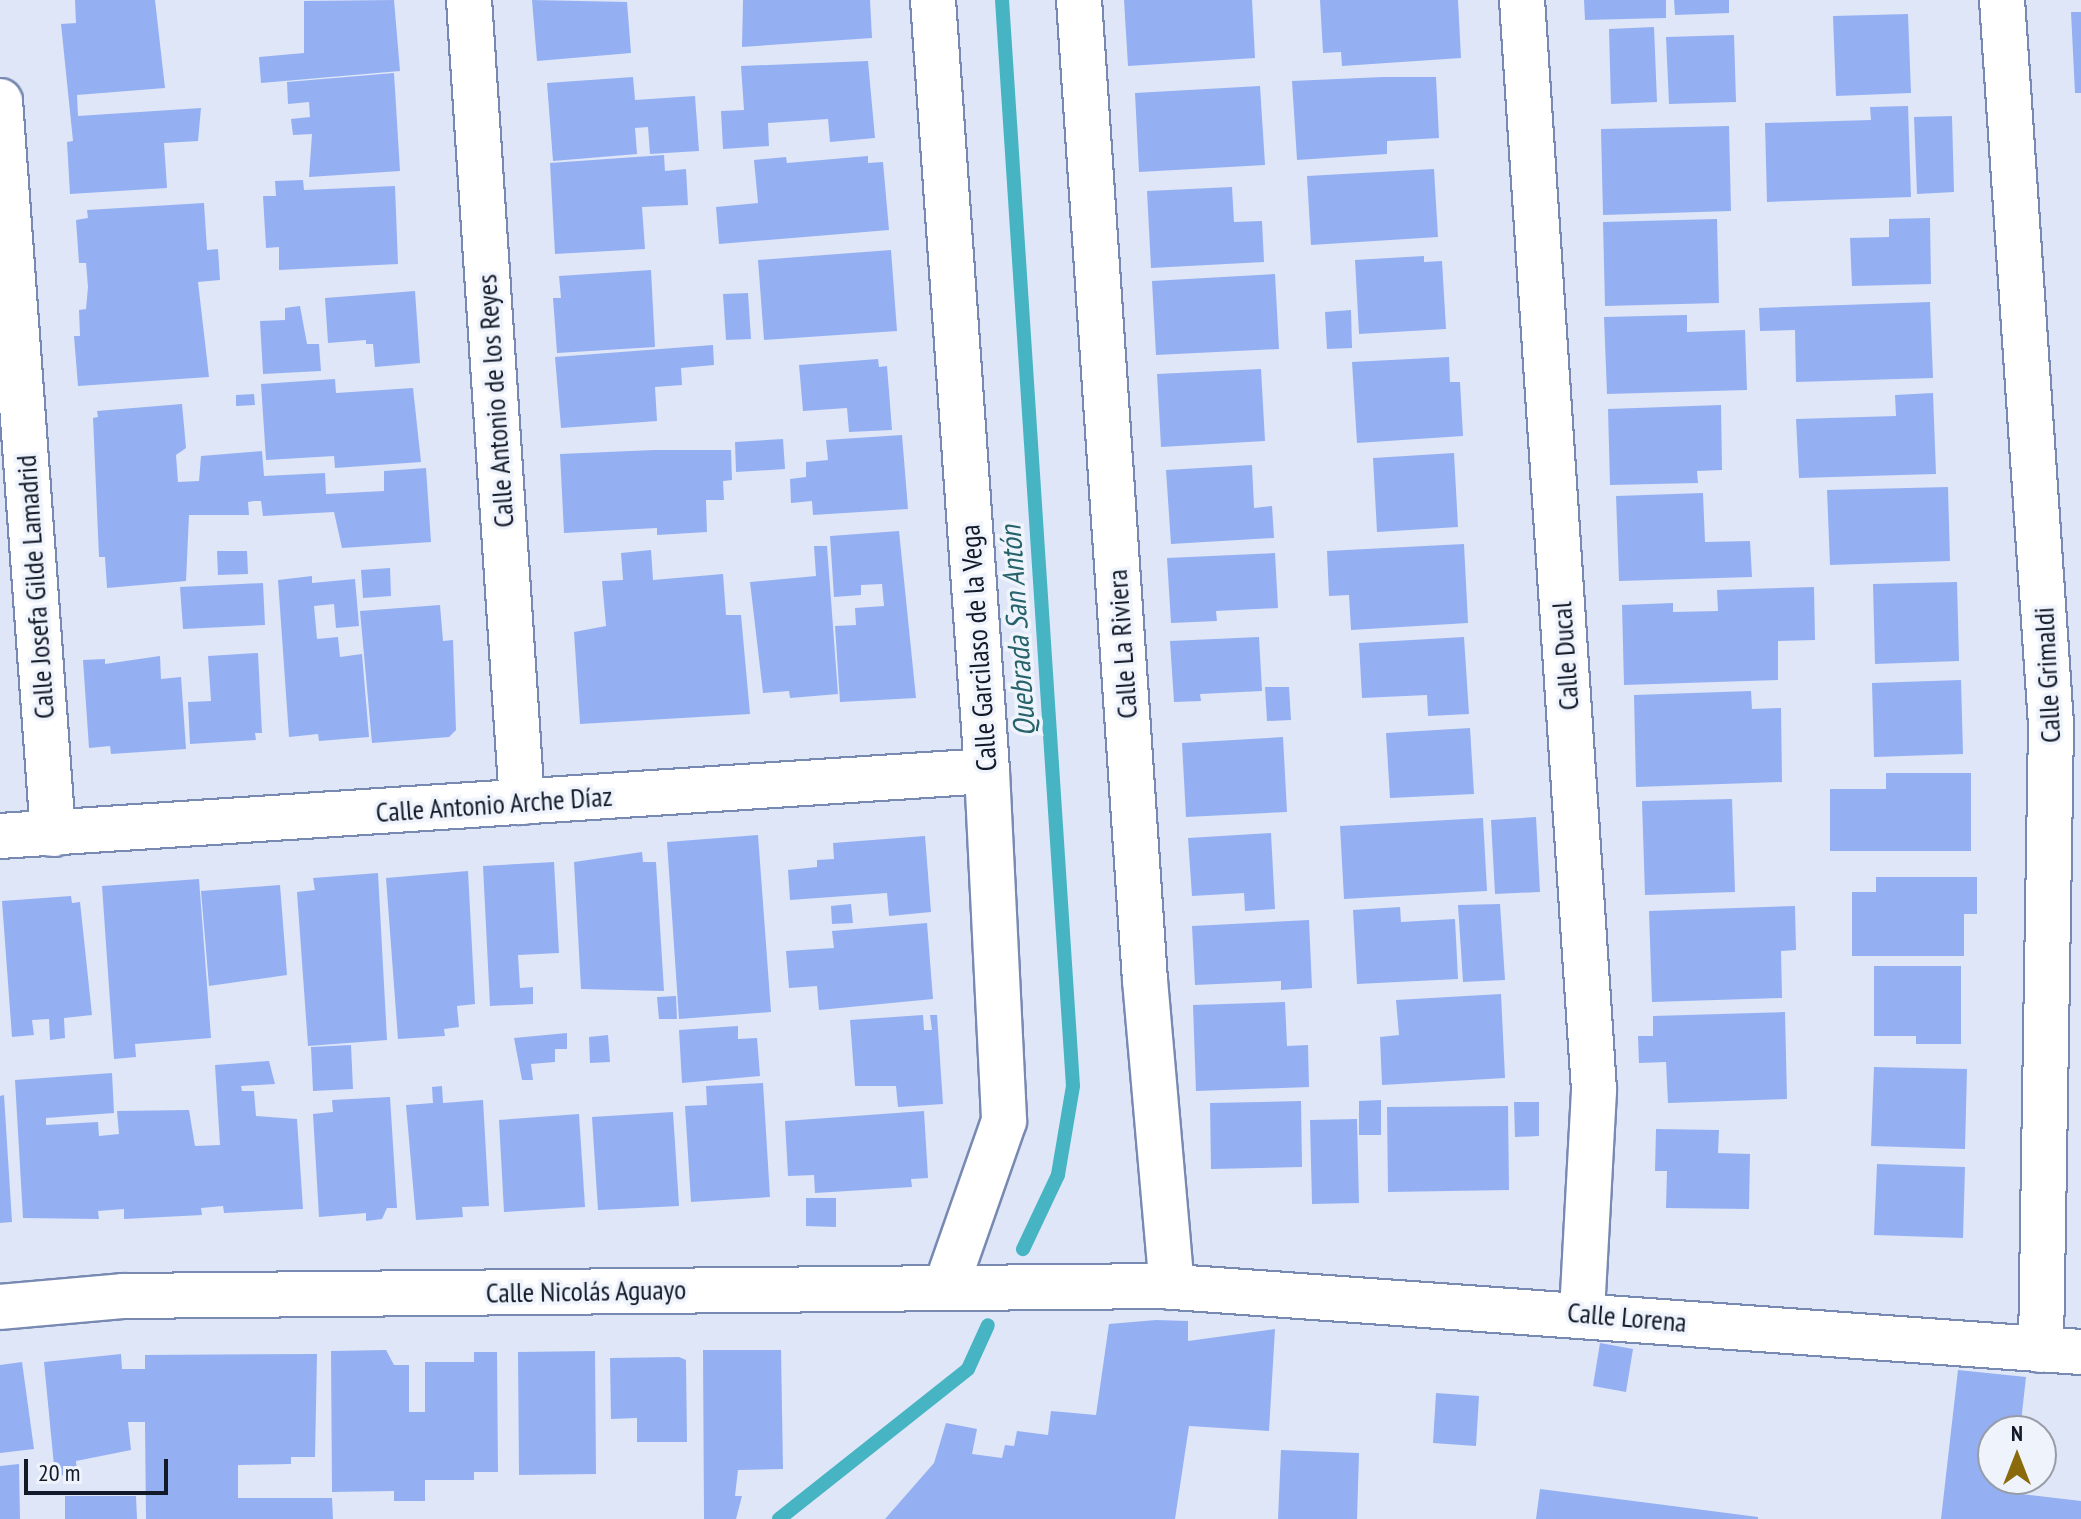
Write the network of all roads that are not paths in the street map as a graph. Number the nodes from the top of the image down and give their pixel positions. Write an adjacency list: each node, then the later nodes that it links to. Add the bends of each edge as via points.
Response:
1 (469, 0): 8 (street, Calle Antonio de los Reyes)
2 (933, 0): 7 (street, Calle Garcilaso de la Vega)
3 (1079, 0): 12 (street, Calle La Riviera, via 1143,964)
4 (1522, 0): 14 (street, Calle Ducal, via 1594,1091)
5 (2002, 0): 15 (street, Calle Grimaldi, via 2051,725)
6 (0, 101): 9 (street, Calle Josefa Gilde Lamadrid)
7 (987, 771): 8 (street, Calle Antonio Arche Díaz); 11 (street, Calle Garcilaso de la Vega, via 1004,1121)
8 (522, 802): 9 (street, Calle Antonio Arche Díaz)
9 (53, 834): 10 (street, Calle Antonio Arche Díaz)
10 (0, 836)
11 (946, 1287): 12 (street, Calle Nicolás Aguayo); 13 (street, Calle Nicolás Aguayo, via 123,1296)
12 (1172, 1287): 14 (street, Calle Lorena)
13 (0, 1307)
14 (1582, 1312): 15 (street, Calle Lorena)
15 (2061, 1351)

